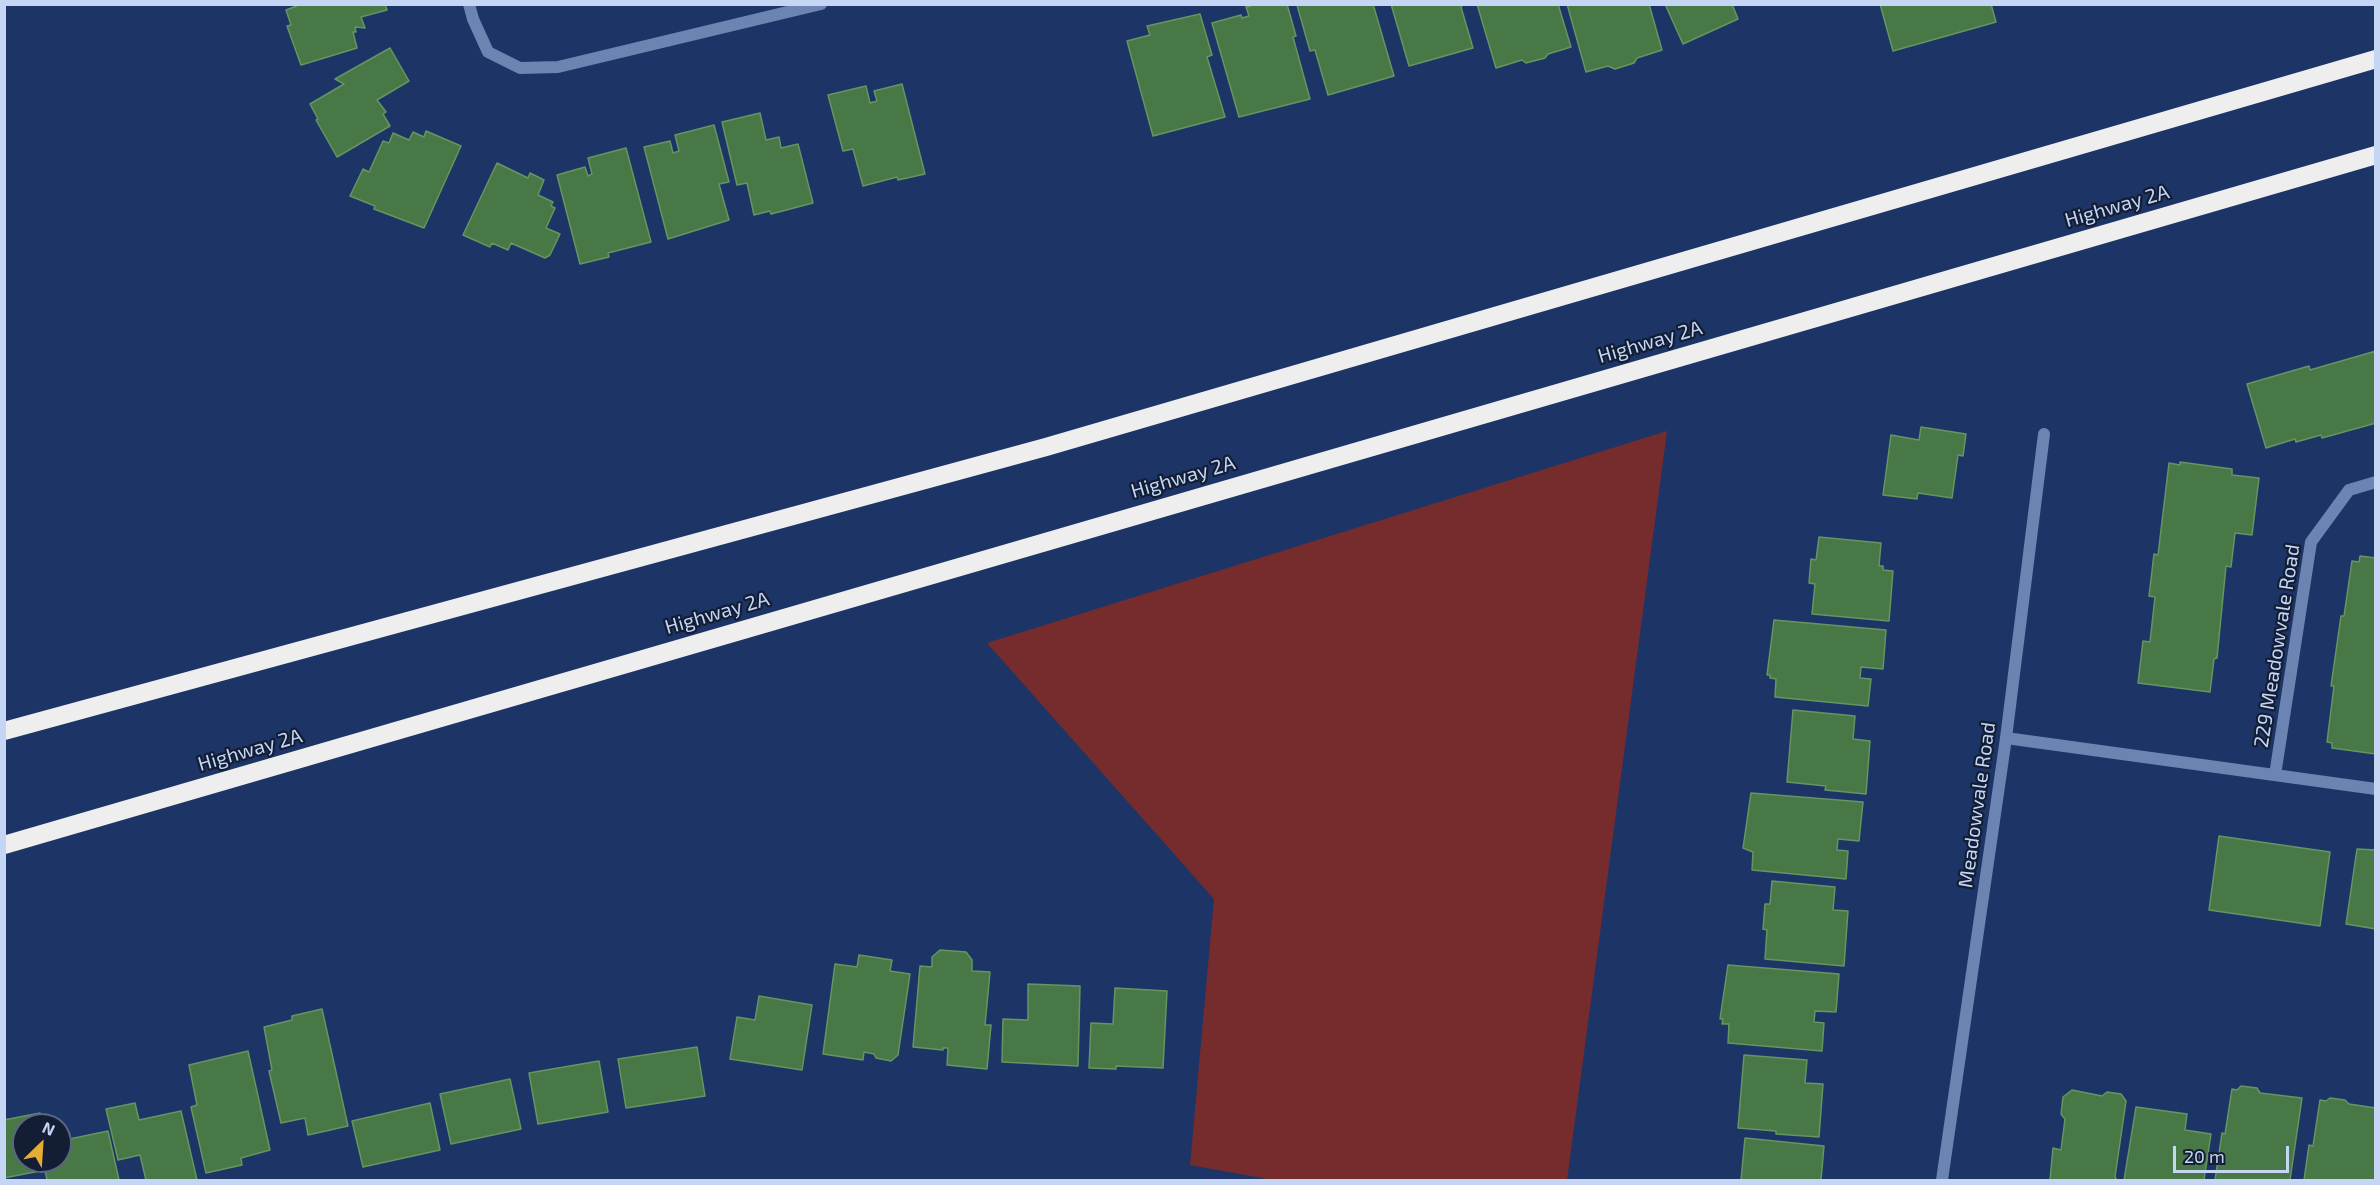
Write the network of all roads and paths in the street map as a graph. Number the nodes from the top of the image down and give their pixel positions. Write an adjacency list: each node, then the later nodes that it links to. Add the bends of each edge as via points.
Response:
1 (469, 4): 2 (street, via 488,52 520,68 529,68 558,67)
2 (820, 4)
3 (2376, 59): 7 (highway, via 1046,447)
4 (2376, 155): 11 (highway, Highway 2A)
5 (2044, 434): 8 (street, Meadowvale Road)
6 (2376, 482): 9 (street, 229 Meadowvale Road, via 2349,490 2311,542)
7 (4, 731)
8 (2006, 738): 9 (street, 229 Meadowvale Road); 12 (street, Meadowvale Road)
9 (2275, 775): 10 (street, 229 Meadowvale Road)
10 (2376, 789)
11 (4, 845)
12 (1942, 1180)

